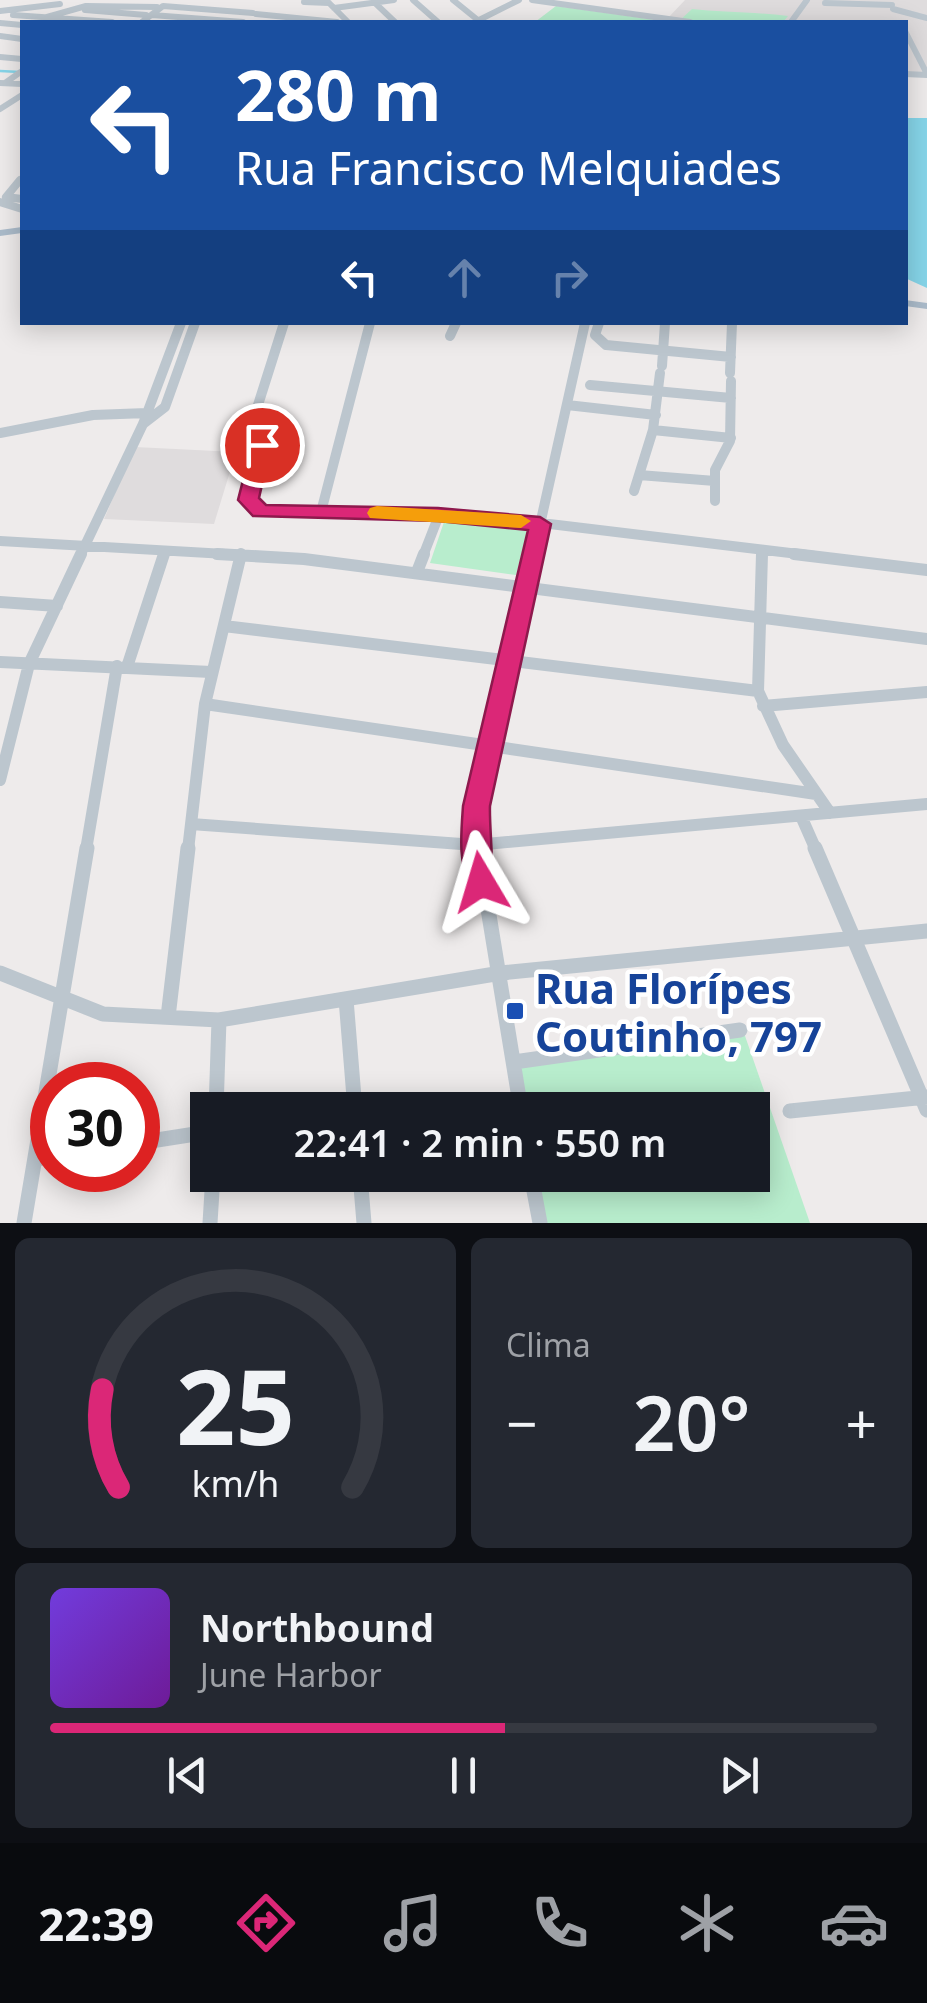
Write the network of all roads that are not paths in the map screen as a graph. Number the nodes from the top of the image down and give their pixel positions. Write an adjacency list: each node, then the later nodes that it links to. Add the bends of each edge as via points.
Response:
1 (94, 0): 18 (street)
2 (394, 0): 15 (street)
3 (413, 0): 30 (street)
4 (453, 0): 31 (street)
5 (495, 0): 19 (street)
6 (519, 0): 19 (street)
7 (532, 0): 33 (street)
8 (797, 0): 9 (street)
9 (809, 1): 24 (street)
10 (830, 1): 11 (street); 16 (street)
11 (847, 1): 12 (street)
12 (859, 1): 16 (street)
13 (303, 2): 14 (street)
14 (327, 2): 15 (street); 28 (street)
15 (374, 2): 29 (street)
16 (892, 4): 34 (street)
17 (157, 7): 22 (street, via 104,3)
18 (25, 8): 21 (street); 22 (street)
19 (504, 8): 32 (street)
20 (0, 11): 21 (street)
21 (13, 12): 22 (street)
22 (53, 12): 23 (street); 25 (street)
23 (147, 17): 26 (street); 27 (street, via 163,6)
24 (792, 18)
25 (100, 20)
26 (207, 20)
27 (316, 20)
28 (346, 20)
29 (393, 20)
30 (436, 20)
31 (475, 20)
32 (481, 20)
33 (673, 20)
34 (927, 20)
35 (908, 39): 36 (street)
36 (927, 74)
37 (20, 180): 38 (street)
38 (2, 200)
39 (180, 325): 56 (street)
40 (194, 325): 56 (street, via 165,407)
41 (283, 325): 64 (street, via 251,427 262,452 248,500 260,512)
42 (369, 325): 64 (street)
43 (455, 325): 48 (street)
44 (583, 325): 54 (street)
45 (597, 325): 49 (street, via 600,343)
46 (665, 325): 49 (street)
47 (732, 325): 50 (street)
48 (450, 336)
49 (664, 350): 50 (street); 52 (street)
50 (731, 356): 53 (street)
51 (590, 385): 52 (street)
52 (657, 391): 53 (street); 55 (street)
53 (731, 398): 59 (street)
54 (568, 405): 55 (street); 66 (street)
55 (656, 415): 57 (street)
56 (145, 418): 58 (street, via 92,415); 68 (street)
57 (653, 430): 59 (street); 60 (street)
58 (0, 433)
59 (731, 438): 61 (street)
60 (640, 475): 61 (street); 62 (street)
61 (715, 482): 63 (street)
62 (634, 491)
63 (715, 501)
64 (321, 512): 65 (street)
65 (438, 514): 66 (street); 73 (street)
66 (540, 524): 70 (street); 74 (street)
67 (0, 541): 68 (street)
68 (86, 546): 69 (street); 76 (street)
69 (165, 551): 71 (street); 83 (street)
70 (762, 552): 72 (street); 77 (street)
71 (242, 554): 73 (street); 78 (street)
72 (927, 570)
73 (417, 572): 74 (street)
74 (527, 587): 77 (street); 80 (street)
75 (0, 602): 76 (street)
76 (57, 606): 82 (street)
77 (760, 618): 79 (street); 85 (street)
78 (224, 626): 80 (street); 84 (street)
79 (927, 639)
80 (512, 661): 85 (street); 89 (street)
81 (0, 662): 82 (street)
82 (29, 664): 83 (street); 90 (street)
83 (122, 667): 84 (street); 101 (street)
84 (210, 672): 87 (street)
85 (758, 691): 88 (street)
86 (927, 692): 88 (street)
87 (205, 704): 89 (street); 95 (street)
88 (764, 706): 91 (street)
89 (490, 746): 91 (street); 96 (street)
90 (0, 780)
91 (816, 794): 93 (street)
92 (927, 804): 93 (street)
93 (830, 813): 94 (street)
94 (801, 816): 96 (street); 98 (street)
95 (191, 824): 96 (street); 103 (street)
96 (474, 845): 100 (street)
97 (927, 931): 98 (street)
98 (850, 937): 100 (street); 111 (street)
99 (0, 973): 101 (street)
100 (501, 973): 102 (street); 107 (street)
101 (60, 994): 103 (street, via 103,1014); 106 (street)
102 (346, 999): 104 (street); 109 (street)
103 (168, 1017): 104 (street)
104 (219, 1020): 108 (street)
105 (740, 1030): 107 (street)
106 (53, 1062)
107 (514, 1062): 110 (street)
108 (217, 1092)
109 (354, 1092)
110 (519, 1092)
111 (925, 1102): 112 (street)
112 (790, 1111)
113 (190, 1135): 114 (street)
114 (160, 1140)
115 (34, 1192): 119 (street)
116 (212, 1192): 120 (street)
117 (361, 1192): 121 (street)
118 (535, 1192): 122 (street)
119 (24, 1223)
120 (210, 1223)
121 (364, 1223)
122 (540, 1223)

